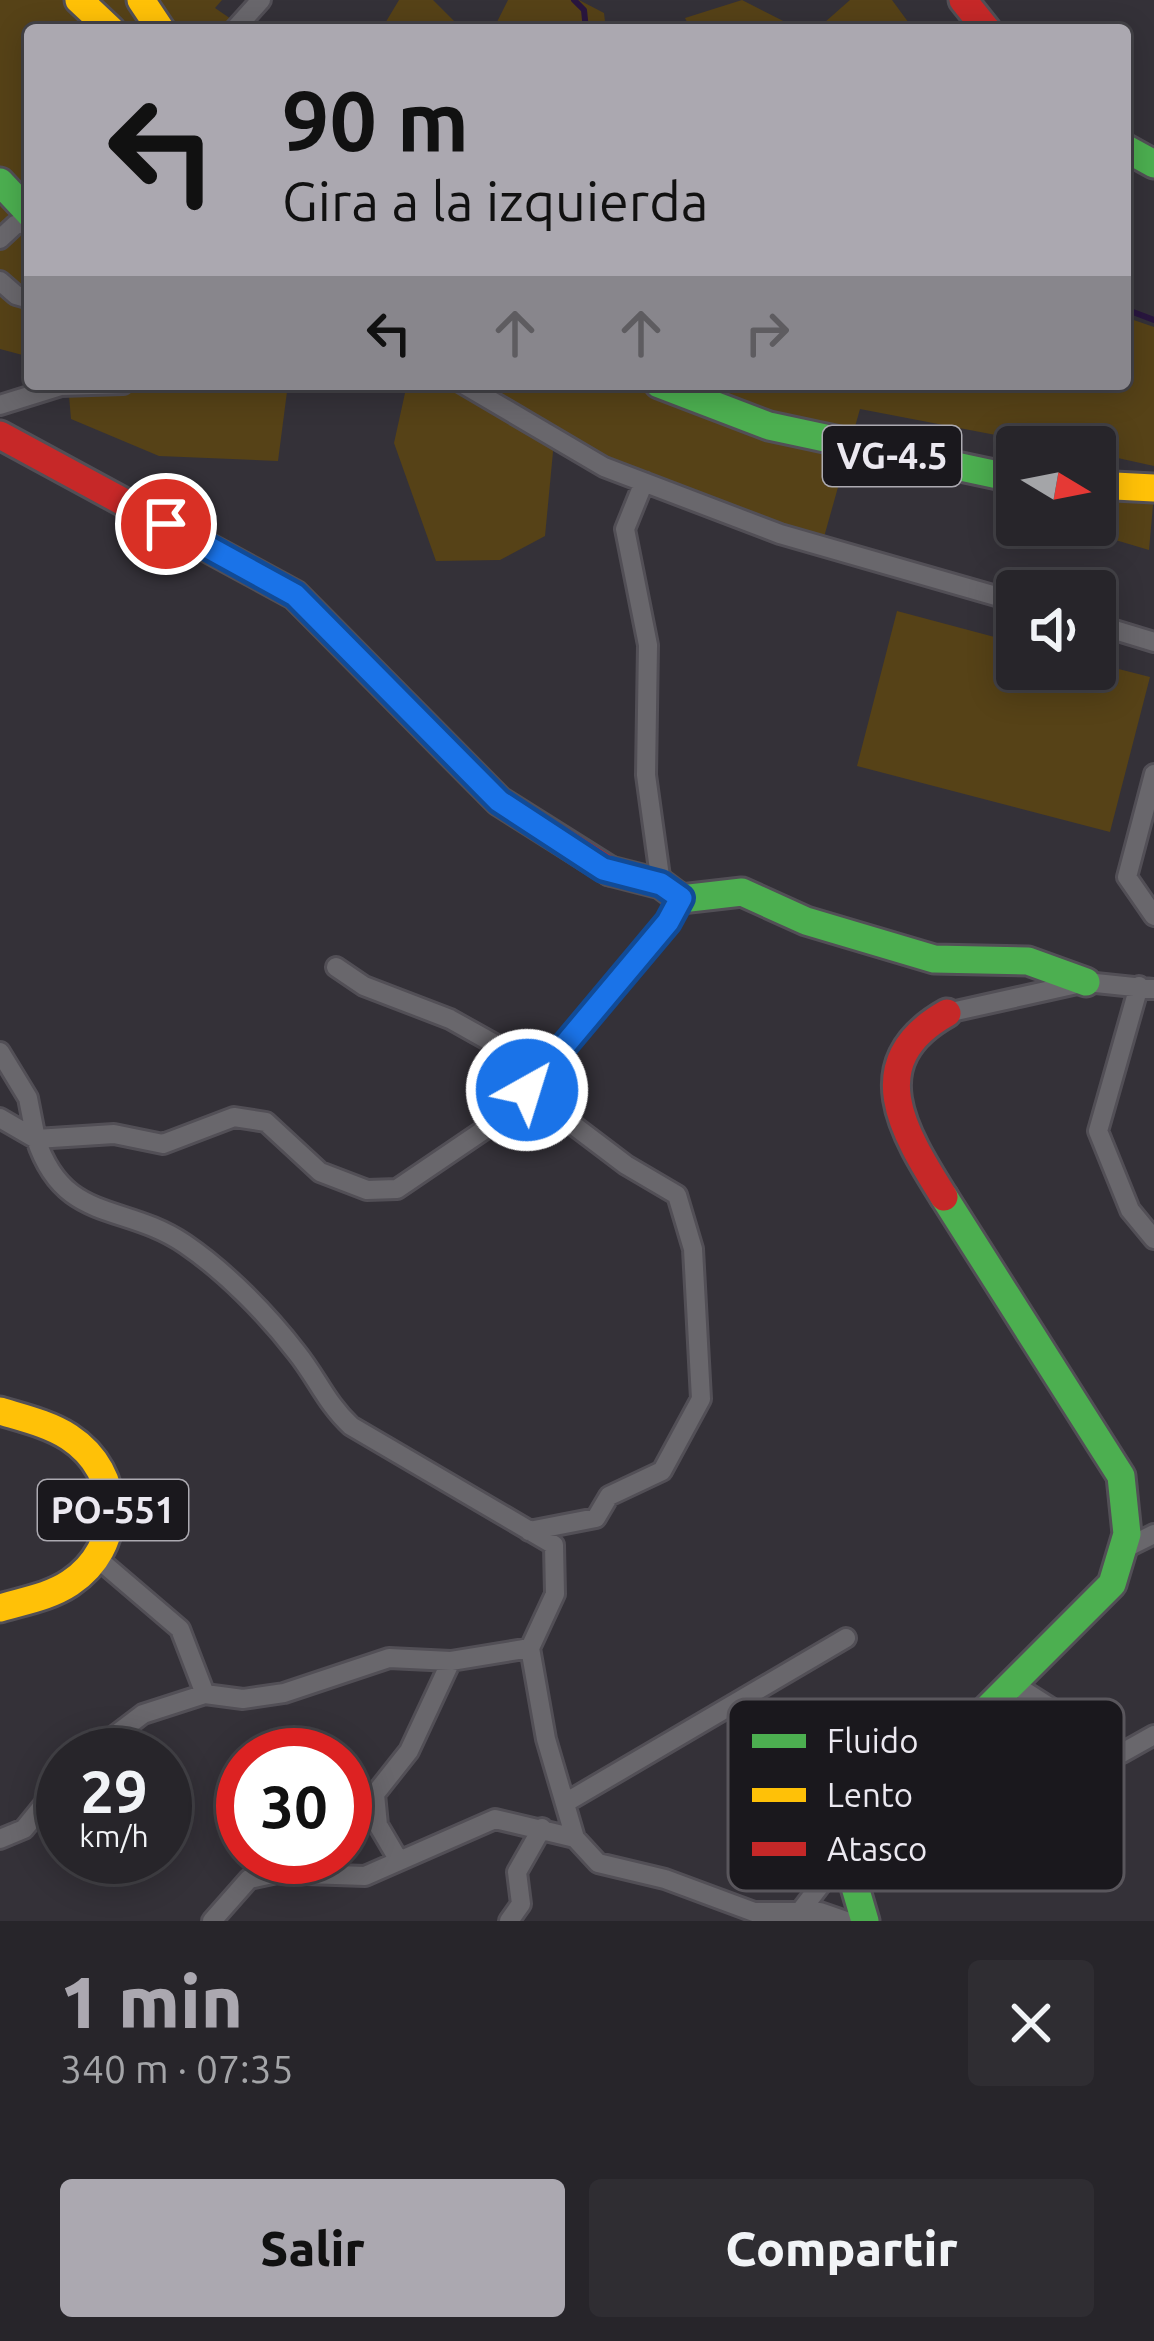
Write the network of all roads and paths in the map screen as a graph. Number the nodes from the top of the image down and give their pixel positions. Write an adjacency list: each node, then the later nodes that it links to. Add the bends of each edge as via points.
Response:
1 (79, 0): 5 (main road)
2 (112, 0): 6 (main road)
3 (261, 0): 7 (street)
4 (962, 0): 8 (main road)
5 (105, 24)
6 (136, 24)
7 (239, 24)
8 (982, 24)
9 (0, 182): 10 (main road)
10 (24, 211)
11 (24, 221): 12 (street)
12 (0, 239)
13 (48, 390): 16 (street)
14 (474, 390): 19 (street)
15 (675, 390): 18 (main road, VG-4.5, via 769,426)
16 (0, 405)
17 (0, 435): 26 (main road, via 295,595 499,801 603,869)
18 (996, 475)
19 (644, 482): 22 (street, via 780,534); 26 (street, via 625,529 648,645 646,776)
20 (1116, 486): 21 (main road)
21 (1154, 488)
22 (996, 596)
23 (1116, 630): 24 (street)
24 (1154, 642)
25 (1154, 774): 27 (street, via 1127,878)
26 (671, 891): 29 (main road, via 742,892 806,921 934,959 1028,961); 33 (street, via 668,922)
27 (1154, 916)
28 (336, 968): 33 (street)
29 (1086, 982): 30 (street); 31 (street)
30 (1147, 987): 37 (street, via 1098,1131 1130,1210)
31 (947, 1013): 41 (main road, via 904,1051 893,1098 912,1146 1121,1476)
32 (0, 1052): 36 (street, via 28,1098)
33 (542, 1070): 34 (street)
34 (527, 1090): 36 (street, via 509,1113 398,1190 367,1190 320,1172 266,1122 234,1117 163,1144 114,1134); 39 (street, via 677,1196 693,1249 701,1400 662,1471 609,1496 596,1518)
35 (0, 1118): 36 (street)
36 (35, 1139): 39 (street, via 61,1191 183,1243 246,1297 351,1426)
37 (1154, 1238)
38 (0, 1412): 42 (main road, PO-551, via 75,1440 98,1463 113,1491 113,1520)
39 (529, 1531): 45 (street, via 554,1545 554,1594)
40 (1154, 1534): 41 (street)
41 (1122, 1550): 47 (main road, via 1112,1584)
42 (98, 1558): 43 (main road, PO-551, via 69,1584); 48 (street, via 180,1629)
43 (0, 1608)
44 (847, 1638): 49 (street)
45 (530, 1648): 46 (street); 56 (street)
46 (451, 1661): 48 (street, via 389,1658 284,1693); 61 (street, via 409,1751 375,1794 378,1825)
47 (1012, 1683): 50 (main road); 51 (street)
48 (206, 1694): 53 (street)
49 (743, 1699)
50 (996, 1699)
51 (1037, 1699)
52 (728, 1708): 56 (street)
53 (125, 1728)
54 (1154, 1735): 55 (street)
55 (1124, 1752)
56 (565, 1804): 59 (street)
57 (36, 1814): 60 (street)
58 (542, 1828): 59 (street); 61 (street, via 495,1819); 66 (street, via 517,1873 521,1904)
59 (575, 1838): 64 (street, via 598,1863 754,1912)
60 (0, 1839)
61 (398, 1859): 65 (street, via 365,1876 249,1879)
62 (816, 1891): 64 (street)
63 (856, 1891): 68 (main road)
64 (799, 1913): 67 (street)
65 (212, 1921)
66 (509, 1921)
67 (846, 1921)
68 (865, 1921)

